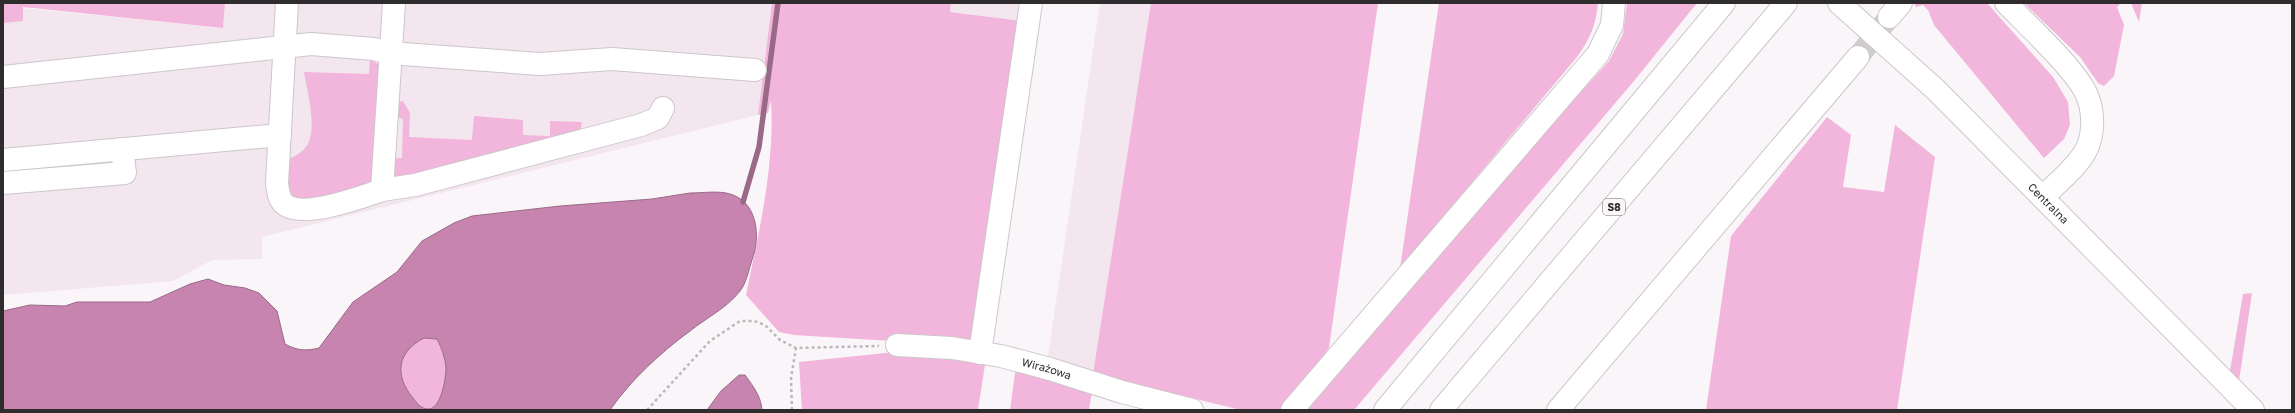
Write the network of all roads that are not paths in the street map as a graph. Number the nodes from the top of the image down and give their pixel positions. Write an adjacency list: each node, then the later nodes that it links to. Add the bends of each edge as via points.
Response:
1 (287, 3): 9 (main road)
2 (394, 3): 10 (main road)
3 (1031, 3): 22 (main road)
4 (1614, 3): 24 (main road, via 1612,25 1598,54)
5 (1724, 3): 25 (main road)
6 (1786, 3): 26 (main road, S8)
7 (1839, 3): 20 (main road, Centralna, via 1935,89)
8 (2006, 3): 20 (main road, via 2079,81 2091,108 2091,131 2086,150 2080,160)
9 (285, 47): 10 (main road, via 336,44); 13 (main road); 15 (main road)
10 (389, 53): 12 (main road, via 540,64 612,59); 19 (main road)
11 (1858, 57): 27 (main road)
12 (755, 70)
13 (3, 77)
14 (663, 108): 19 (main road, via 658,118 641,125 415,185)
15 (280, 135): 16 (main road); 19 (main road, via 278,196 288,207 305,210 324,207)
16 (122, 149): 17 (main road); 18 (main road, via 125,173)
17 (3, 160)
18 (3, 183)
19 (382, 190)
20 (2043, 197): 28 (main road, Centralna)
21 (897, 345): 22 (main road, Wirażowa, via 952,348)
22 (980, 353): 23 (main road, Wirażowa, via 1050,369 1122,392)
23 (1192, 410)
24 (1292, 410)
25 (1385, 410)
26 (1441, 410)
27 (1558, 410)
28 (2253, 410)

